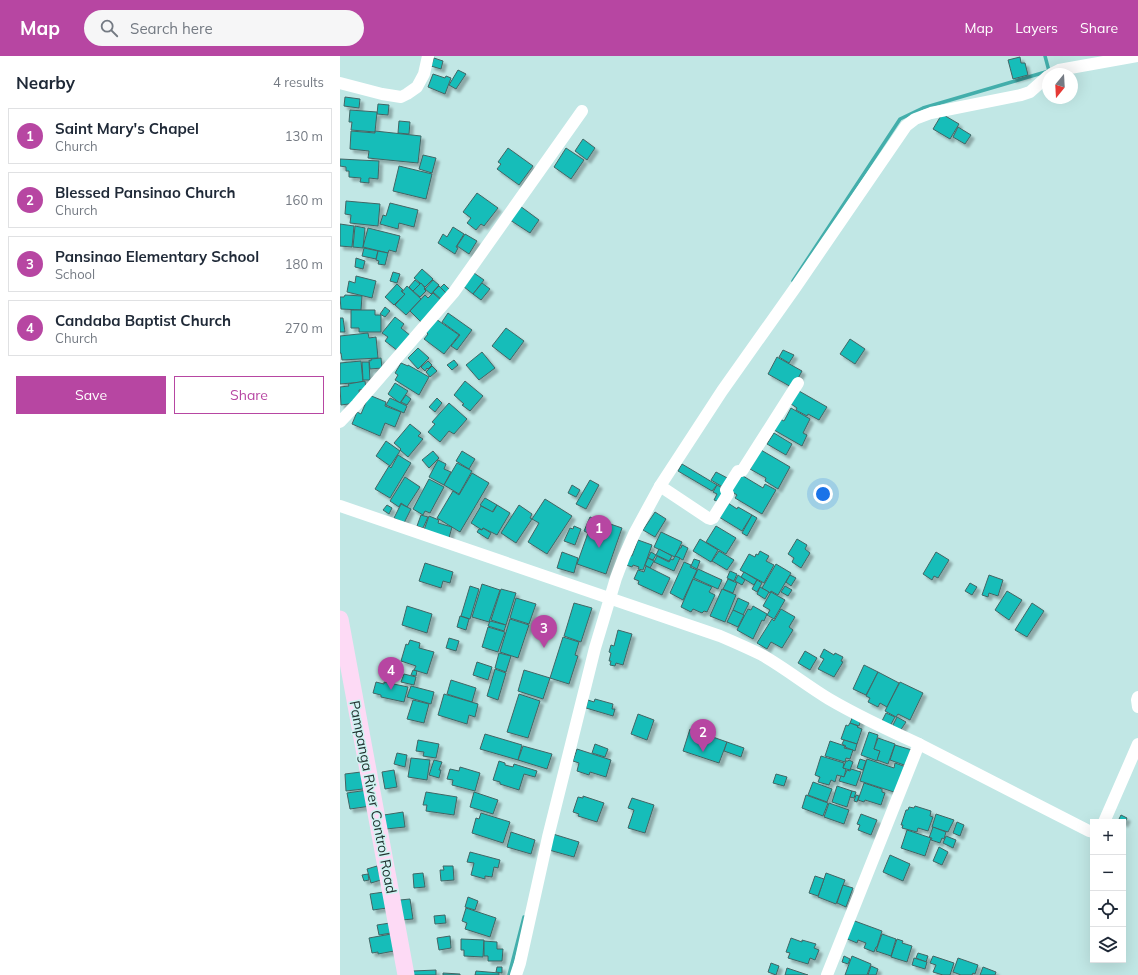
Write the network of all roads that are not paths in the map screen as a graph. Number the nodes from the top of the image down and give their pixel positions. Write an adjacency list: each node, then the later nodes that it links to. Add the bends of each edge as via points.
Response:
1 (428, 56): 5 (street, via 424,74 417,87 401,97)
2 (1137, 56): 3 (street)
3 (1070, 68)
4 (1042, 82): 9 (street, via 1030,92 1021,95 931,114 915,119 906,126 796,288 722,391)
5 (340, 83)
6 (582, 111): 8 (street, via 454,292)
7 (798, 383): 9 (street, via 742,471 738,471 726,490 728,494 713,518 708,518)
8 (340, 422)
9 (660, 486): 11 (street, via 624,557)
10 (340, 506): 11 (street)
11 (611, 599): 15 (street, via 720,636 750,649 827,698); 20 (street, via 595,648)
12 (340, 619): 19 (main road, Pampanga River Control Road)
13 (1138, 697): 14 (street)
14 (1138, 707)
15 (919, 744): 18 (street); 21 (street)
16 (1138, 744): 17 (street)
17 (1106, 819)
18 (1090, 832)
19 (406, 975)
20 (516, 975)
21 (827, 975)

